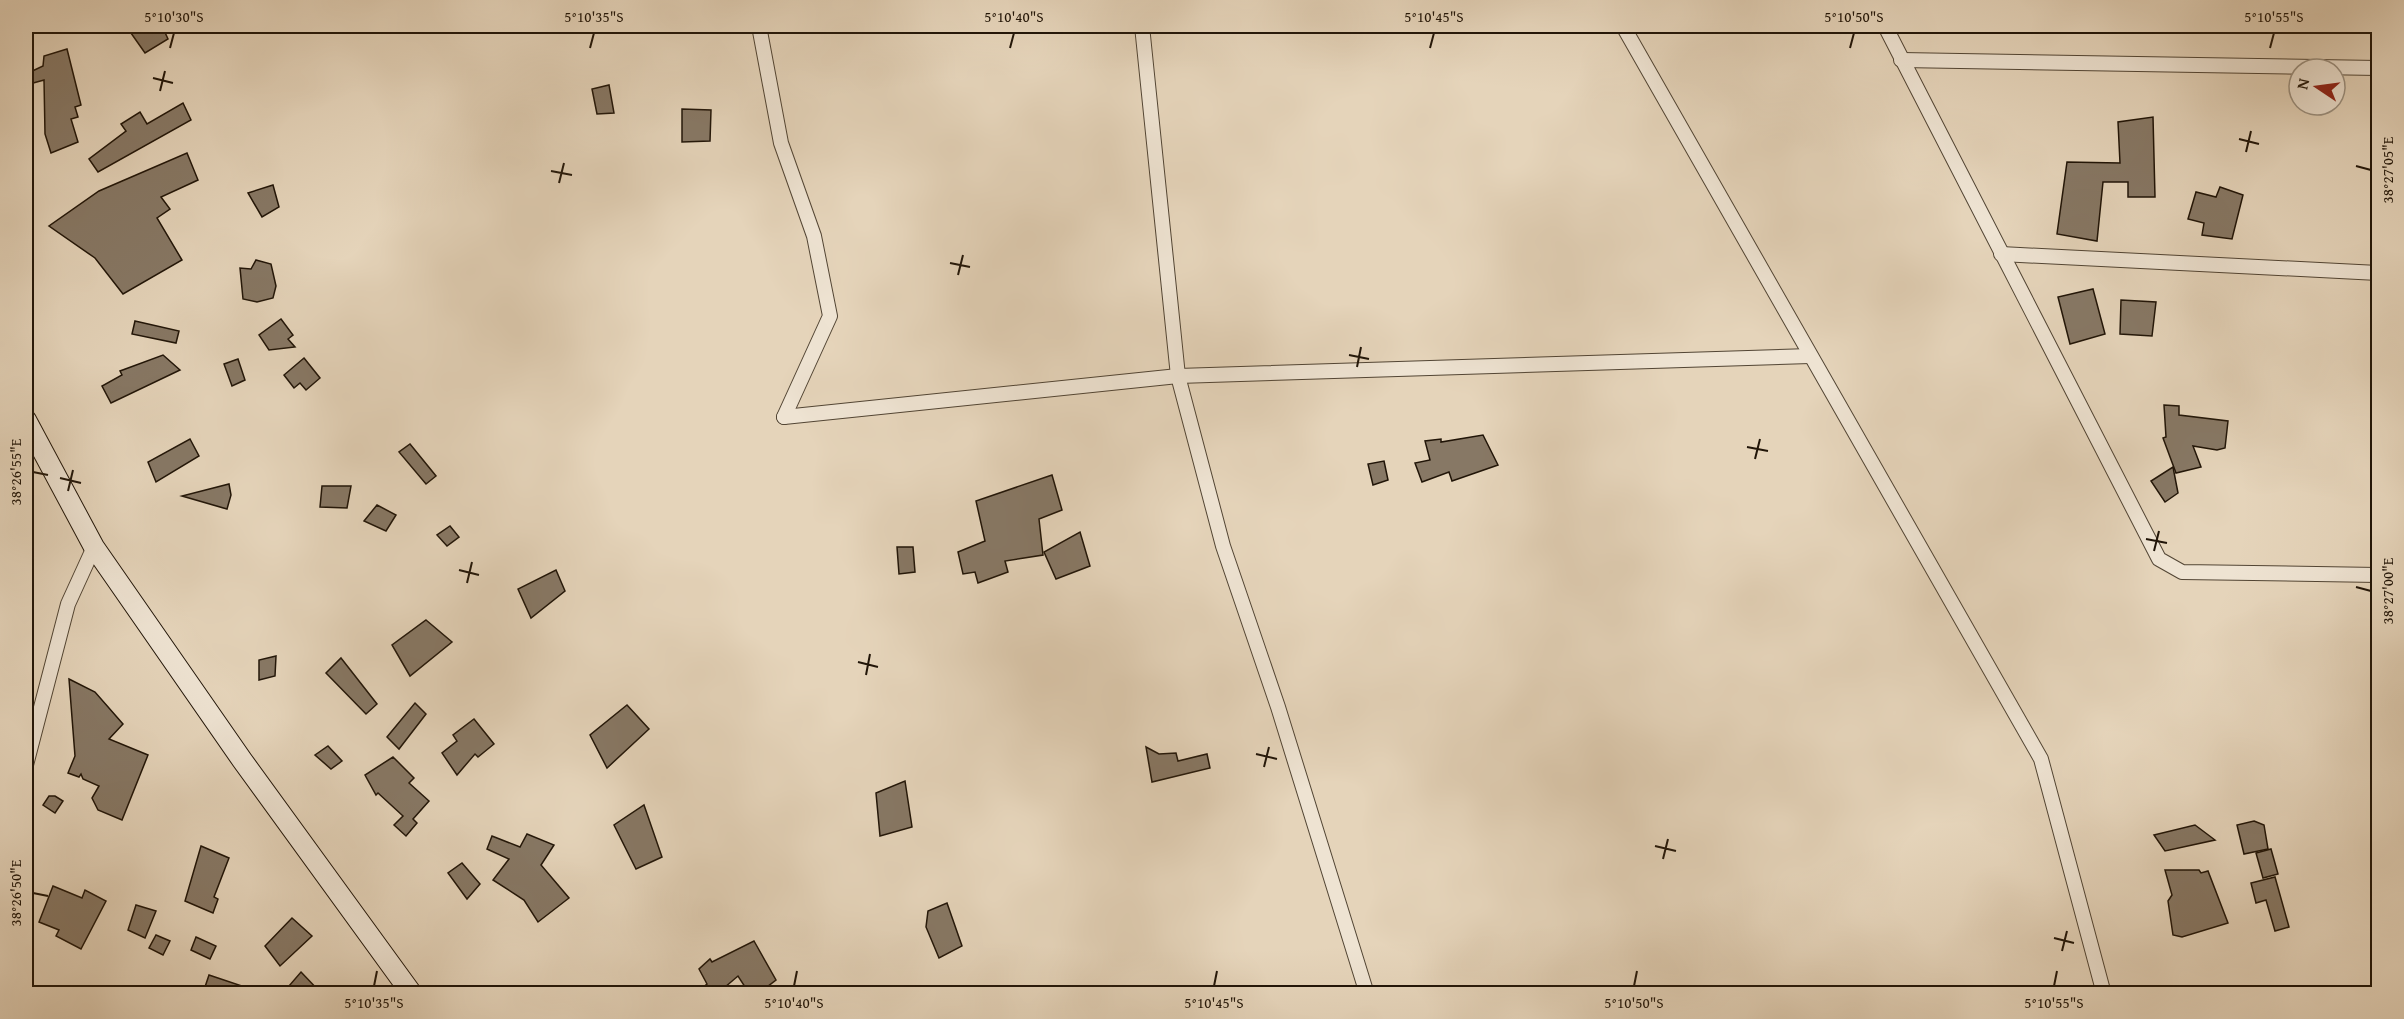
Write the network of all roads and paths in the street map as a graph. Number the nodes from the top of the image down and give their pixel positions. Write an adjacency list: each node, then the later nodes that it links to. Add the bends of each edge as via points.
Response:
1 (759, 26): 10 (street, via 781,143 814,236 830,316 784,417)
2 (1142, 26): 10 (street)
3 (1623, 26): 9 (street)
4 (1885, 26): 5 (street)
5 (1900, 60): 6 (street); 7 (street)
6 (2379, 68)
7 (2001, 254): 8 (street); 13 (street, via 2159,559 2181,572)
8 (2379, 273)
9 (1810, 356): 10 (street); 17 (street, via 2041,759)
10 (1178, 376): 16 (street, via 1223,546)
11 (26, 420): 12 (main road)
12 (94, 547): 14 (street, via 68,604); 15 (main road, via 242,760)
13 (2379, 575)
14 (26, 765)
15 (412, 993)
16 (1367, 993)
17 (2104, 993)

